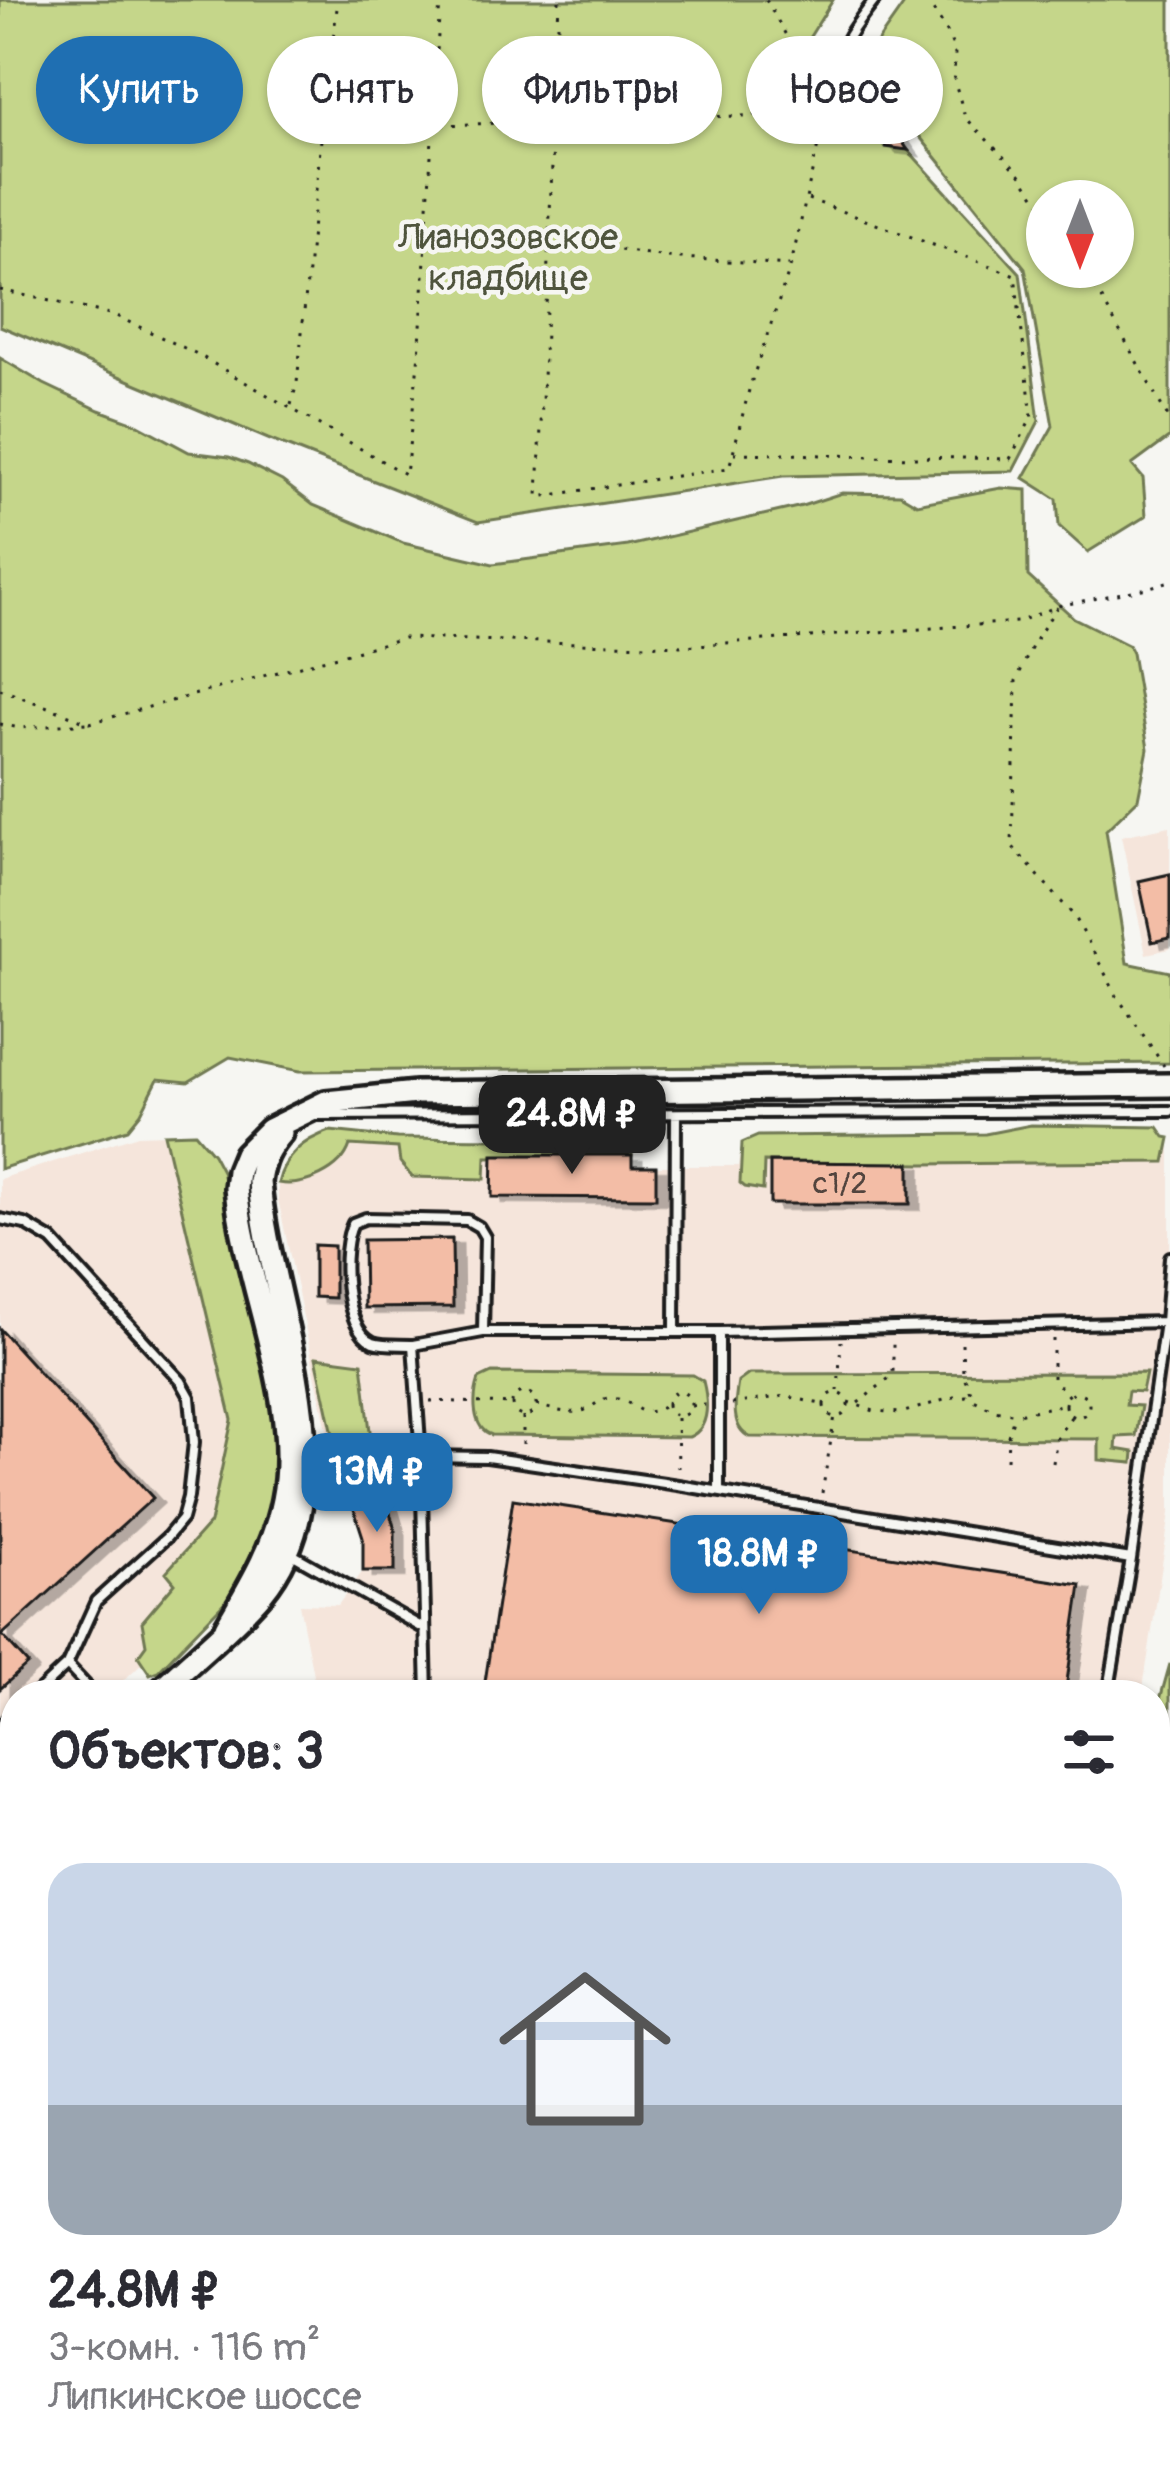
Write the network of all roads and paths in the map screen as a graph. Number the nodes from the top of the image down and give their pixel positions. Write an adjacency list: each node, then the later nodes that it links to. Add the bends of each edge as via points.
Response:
1 (338, 0): 7 (path)
2 (440, 0): 8 (path)
3 (559, 0): 9 (path)
4 (766, 0): 10 (path)
5 (875, 0): 11 (lane)
6 (927, 0): 16 (path, via 955,51 965,117)
7 (334, 36)
8 (438, 36)
9 (557, 36)
10 (786, 36)
11 (847, 36)
12 (321, 144): 22 (path)
13 (433, 144): 22 (path, via 406,476)
14 (551, 144): 18 (path)
15 (819, 144): 17 (path)
16 (1026, 182)
17 (807, 198): 19 (path); 24 (path, via 1015,275 1032,417 1010,459)
18 (549, 238): 19 (path); 24 (path, via 538,497 729,468)
19 (791, 266): 24 (path)
20 (1096, 288): 23 (path)
21 (0, 290): 22 (path, via 114,315)
22 (290, 407)
23 (1170, 421)
24 (732, 453)
25 (1170, 581): 26 (path)
26 (1058, 606): 28 (path, via 1018,622 683,646 403,638); 30 (path, via 1016,681 1012,846 1075,917)
27 (0, 689): 28 (path)
28 (90, 723): 29 (path)
29 (0, 724)
30 (1170, 1076)
31 (1170, 1085): 34 (street, via 416,1093 326,1102)
32 (1170, 1111): 33 (lane)
33 (676, 1114): 34 (lane); 44 (lane)
34 (298, 1115): 35 (street); 36 (street, via 263,1160)
35 (256, 1142): 36 (street, via 253,1184); 73 (street, via 236,1189 284,1410 288,1474)
36 (262, 1212): 73 (street, via 303,1435 300,1502)
37 (0, 1219): 76 (lane, via 52,1240 181,1381 193,1415 182,1519 96,1601)
38 (1170, 1257): 39 (lane)
39 (1166, 1322): 40 (lane); 74 (lane)
40 (1053, 1324): 41 (lane); 49 (path, via 1053,1378)
41 (961, 1326): 42 (lane); 50 (path, via 963,1373)
42 (892, 1328): 43 (lane); 54 (path, via 893,1375)
43 (842, 1329): 46 (lane); 48 (path)
44 (675, 1331): 45 (lane); 46 (lane)
45 (483, 1332): 47 (lane); 47 (lane, via 479,1227 467,1220 353,1223 350,1316 374,1342)
46 (719, 1332): 57 (lane)
47 (413, 1346): 51 (lane)
48 (838, 1393): 52 (path); 58 (path)
49 (1070, 1396): 55 (path); 63 (path, via 1089,1402 1086,1413)
50 (974, 1399): 54 (path, via 901,1413); 61 (path)
51 (417, 1401): 53 (path); 66 (lane)
52 (848, 1402): 54 (path); 65 (path)
53 (513, 1404): 59 (path, via 525,1392); 62 (path)
54 (856, 1404)
55 (1066, 1404): 61 (path); 63 (path)
56 (667, 1405): 59 (path, via 651,1413 608,1398 577,1411); 60 (path, via 680,1393); 64 (path)
57 (719, 1405): 58 (path, via 784,1396); 60 (path); 71 (lane)
58 (825, 1405): 65 (path)
59 (536, 1406): 62 (path)
60 (691, 1406): 64 (path)
61 (1014, 1414): 67 (path)
62 (523, 1415): 68 (path)
63 (1072, 1415): 69 (path, via 1057,1437)
64 (677, 1416): 70 (path)
65 (835, 1416): 72 (path)
66 (422, 1456): 68 (lane); 75 (lane)
67 (1007, 1460)
68 (524, 1463): 70 (lane)
69 (1054, 1463)
70 (678, 1485): 71 (lane)
71 (719, 1491): 72 (lane)
72 (820, 1507): 74 (lane)
73 (279, 1548): 75 (lane); 79 (street, via 226,1627)
74 (1131, 1558): 81 (lane)
75 (424, 1629): 80 (lane)
76 (67, 1665): 77 (lane); 78 (lane)
77 (50, 1680)
78 (81, 1680)
79 (171, 1680)
80 (427, 1680)
81 (1111, 1680)

